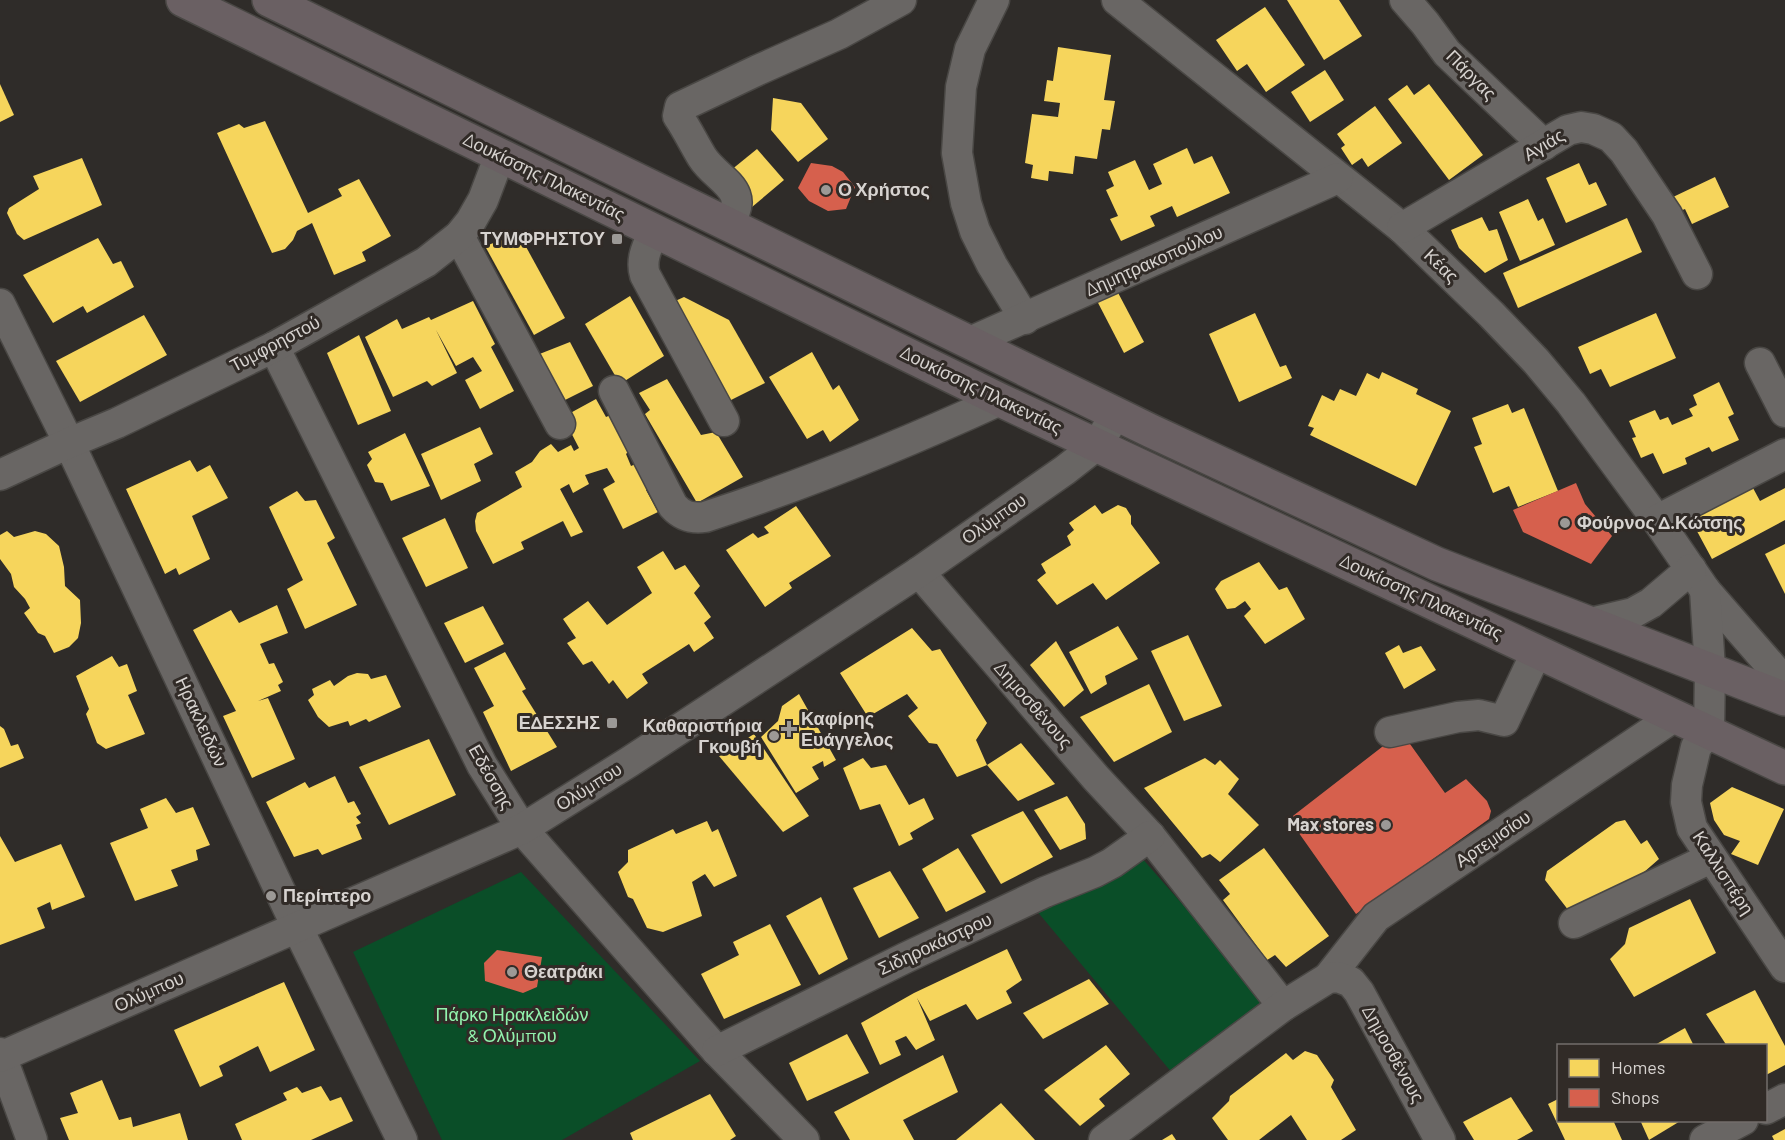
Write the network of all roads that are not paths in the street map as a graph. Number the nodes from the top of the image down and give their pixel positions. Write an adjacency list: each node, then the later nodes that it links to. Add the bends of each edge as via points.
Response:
1 (183, 0): 8 (main road, Δουκίσσης Πλακεντίας)
2 (269, 0): 10 (main road, Δουκίσσης Πλακεντίας)
3 (901, 0): 10 (street, via 838,34 680,107 678,116 703,159 724,178 734,194 734,215 728,224)
4 (994, 0): 16 (street, via 970,49 961,87 957,153 975,231)
5 (1117, 0): 9 (street, Κέας)
6 (1405, 0): 7 (street, Πάργας, via 1447,53)
7 (1544, 145): 11 (street, Αγιάς); 14 (street, Αγιάς, via 1581,127 1611,137 1667,216)
8 (500, 155): 12 (main road, Δουκίσσης Πλακεντίας); 13 (street, Τυμφρηστού, via 483,200)
9 (1338, 178): 11 (street, Κέας); 16 (street, Δημητρακοπούλου)
10 (720, 220): 17 (main road, Δουκίσσης Πλακεντίας)
11 (1402, 228): 30 (street, Κέας, via 1536,361)
12 (654, 231): 21 (main road, Δουκίσσης Πλακεντίας); 24 (street, via 644,257 645,275)
13 (459, 236): 18 (street, Τυμφρηστού, via 426,262); 25 (street)
14 (1697, 274)
15 (0, 304): 26 (street, Ηρακλειδών)
16 (1025, 319): 17 (street, Δημητρακοπούλου)
17 (970, 342): 23 (main road, Δουκίσσης Πλακεντίας)
18 (274, 347): 26 (street, Τυμφρηστού); 42 (street, Εδέσσης, via 482,765)
19 (1760, 363): 22 (street)
20 (614, 391): 21 (street, via 673,506 679,513 695,518 765,498 847,467)
21 (1000, 400): 27 (main road, Δουκίσσης Πλακεντίας)
22 (1785, 412)
23 (1116, 414): 27 (street, Ολύμπου); 33 (main road, Δουκίσσης Πλακεντίας, via 1437,564)
24 (724, 421)
25 (560, 424)
26 (69, 443): 29 (street, Τυμφρηστού); 46 (street, Ηρακλειδών)
27 (1097, 445): 31 (street, Ολύμπου); 34 (main road, Δουκίσσης Πλακεντίας)
28 (1785, 454): 30 (street)
29 (0, 475)
30 (1657, 520): 32 (street, Κέας)
31 (920, 572): 42 (street, Ολύμπου); 43 (street, Δημοσθένους)
32 (1698, 579): 33 (street, via 1633,613); 35 (street); 36 (street, Κέας)
33 (1590, 623): 35 (main road, Δουκίσσης Πλακεντίας)
34 (1537, 651): 38 (main road, Δουκίσσης Πλακεντίας); 39 (street, via 1504,721 1479,715 1458,717)
35 (1710, 669): 37 (main road, Δουκίσσης Πλακεντίας); 40 (street)
36 (1785, 682)
37 (1785, 699)
38 (1675, 716): 40 (main road, Δουκίσσης Πλακεντίας); 48 (street, Αρτεμισίου, via 1376,917)
39 (1390, 732)
40 (1709, 732): 41 (main road, Δουκίσσης Πλακεντίας); 44 (street, Καλλισπέρη, via 1696,747 1686,802 1692,828)
41 (1785, 768)
42 (522, 829): 46 (street, Ολύμπου); 50 (street, Εδέσσης)
43 (1150, 836): 49 (street, Δημοσθένους); 50 (street, Σιδηροκάστρου, via 1095,872 916,953)
44 (1711, 858): 45 (street); 47 (street, Καλλισπέρη)
45 (1574, 923)
46 (297, 927): 51 (street, Ολύμπου); 56 (street, Ηρακλειδών)
47 (1785, 967)
48 (1333, 977): 49 (street, Αρτεμισίου); 59 (street, Δημοσθένους, via 1351,982 1359,992)
49 (1283, 1006): 58 (street, Αρτεμισίου)
50 (717, 1051): 57 (street, Εδέσσης)
51 (0, 1055): 55 (street)
52 (1785, 1099): 53 (street)
53 (1767, 1108)
54 (1739, 1122): 60 (street)
55 (32, 1140)
56 (402, 1140)
57 (804, 1140)
58 (1104, 1140)
59 (1440, 1140)
60 (1705, 1140)

